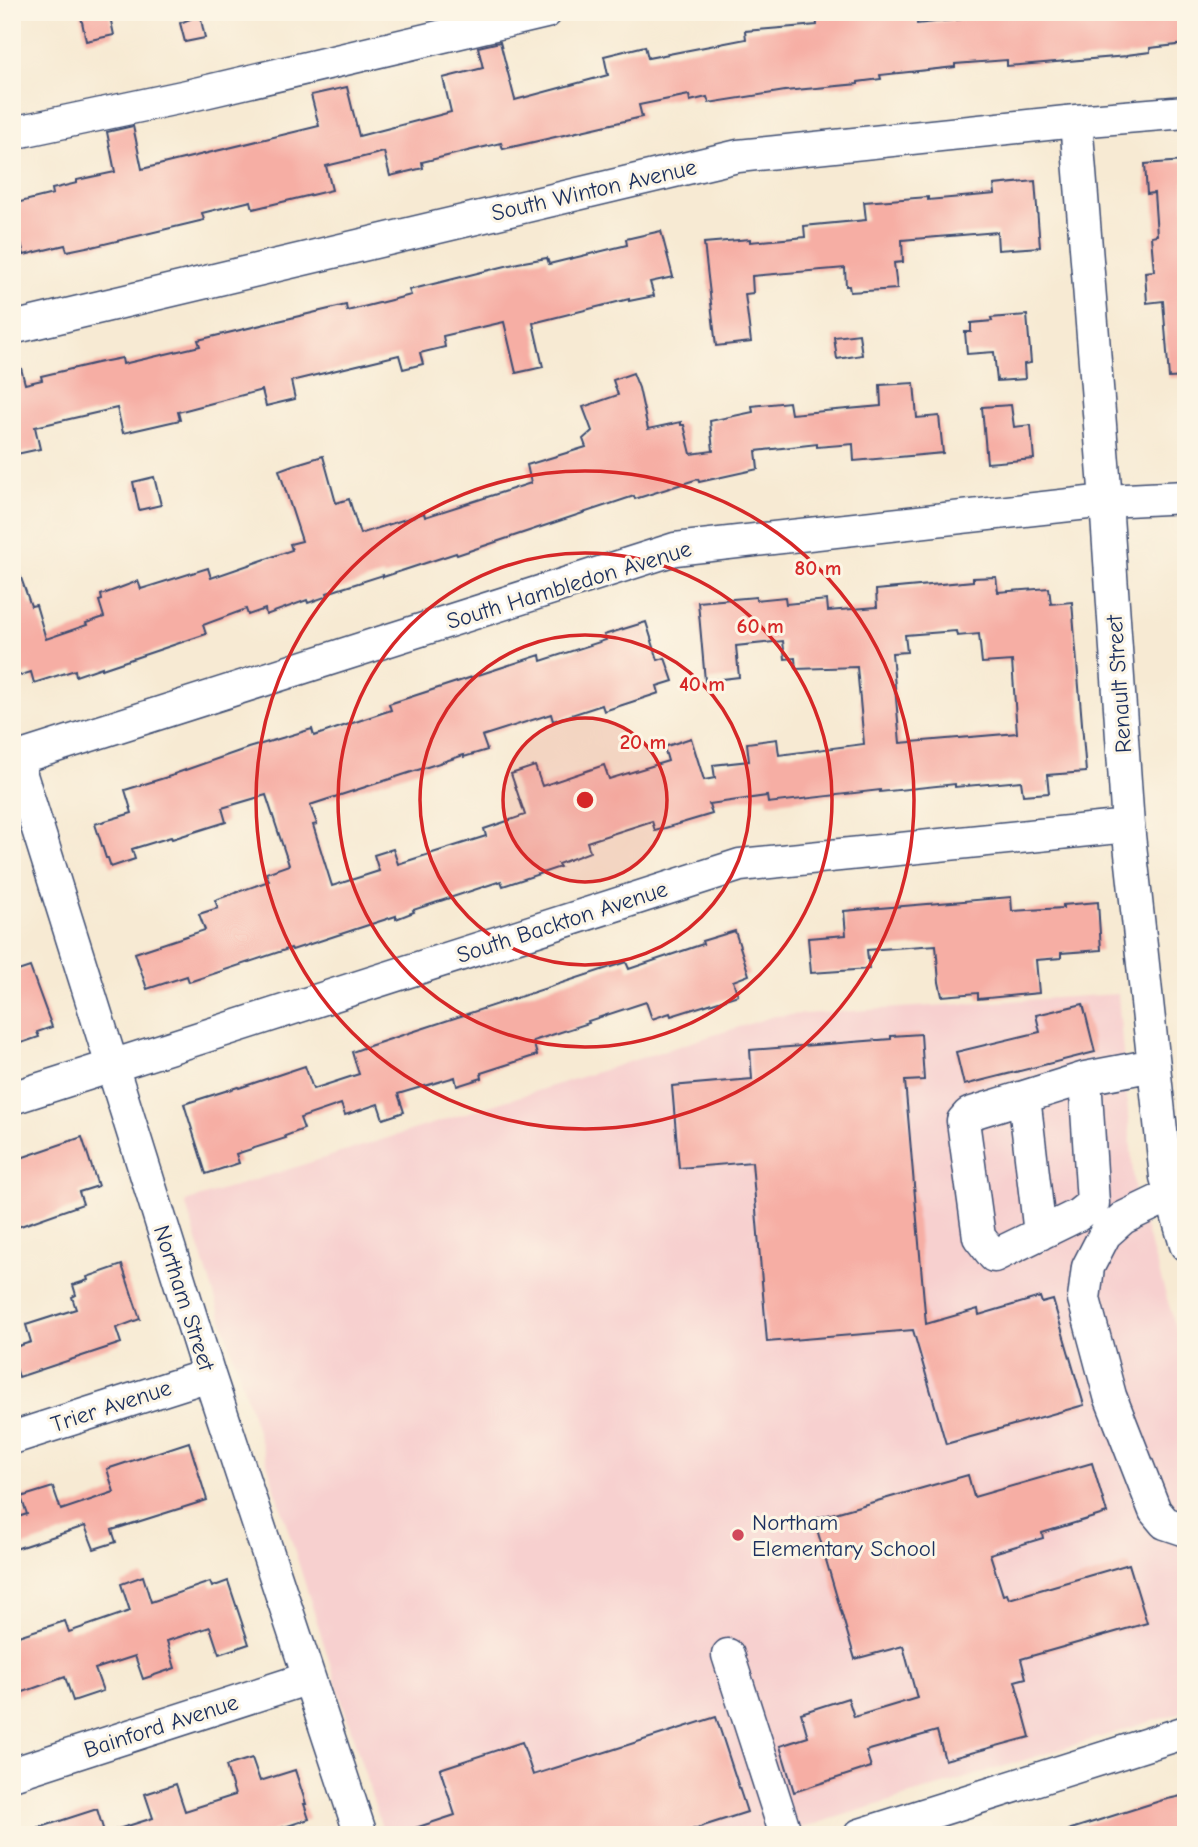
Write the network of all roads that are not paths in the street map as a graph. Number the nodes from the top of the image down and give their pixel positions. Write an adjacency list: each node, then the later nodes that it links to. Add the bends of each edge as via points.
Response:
1 (546, 12): 4 (street)
2 (1186, 113): 3 (street, South Winton Avenue)
3 (1076, 121): 5 (street, South Winton Avenue, via 738,156); 7 (street, Renault Street)
4 (12, 134)
5 (12, 328)
6 (1186, 497): 7 (street, South Hambledon Avenue)
7 (1106, 501): 8 (street, South Hambledon Avenue, via 675,549); 9 (street, Renault Street)
8 (14, 759): 11 (street, Northam Street)
9 (1128, 826): 10 (street, Renault Street); 11 (street, South Backton Avenue, via 740,865)
10 (1154, 1065): 12 (street); 15 (street, Renault Street)
11 (111, 1067): 14 (street, South Backton Avenue); 18 (street, Northam Street)
12 (1085, 1078): 13 (street); 16 (street, via 1093,1203)
13 (1024, 1097): 16 (street); 16 (street, via 969,1114 963,1121 979,1237 994,1256)
14 (12, 1098)
15 (1171, 1195): 17 (street, Renault Street); 20 (street, via 1123,1218 1105,1234 1088,1267 1084,1299 1110,1396 1155,1511 1166,1522)
16 (1040, 1234)
17 (1186, 1245)
18 (209, 1375): 19 (street, Trier Avenue); 22 (street, Northam Street)
19 (12, 1438)
20 (1186, 1530)
21 (728, 1655): 26 (street)
22 (309, 1678): 24 (street, Bainford Avenue); 25 (street, Northam Street)
23 (1186, 1732): 27 (street)
24 (12, 1774)
25 (360, 1835)
26 (786, 1835)
27 (860, 1835)

